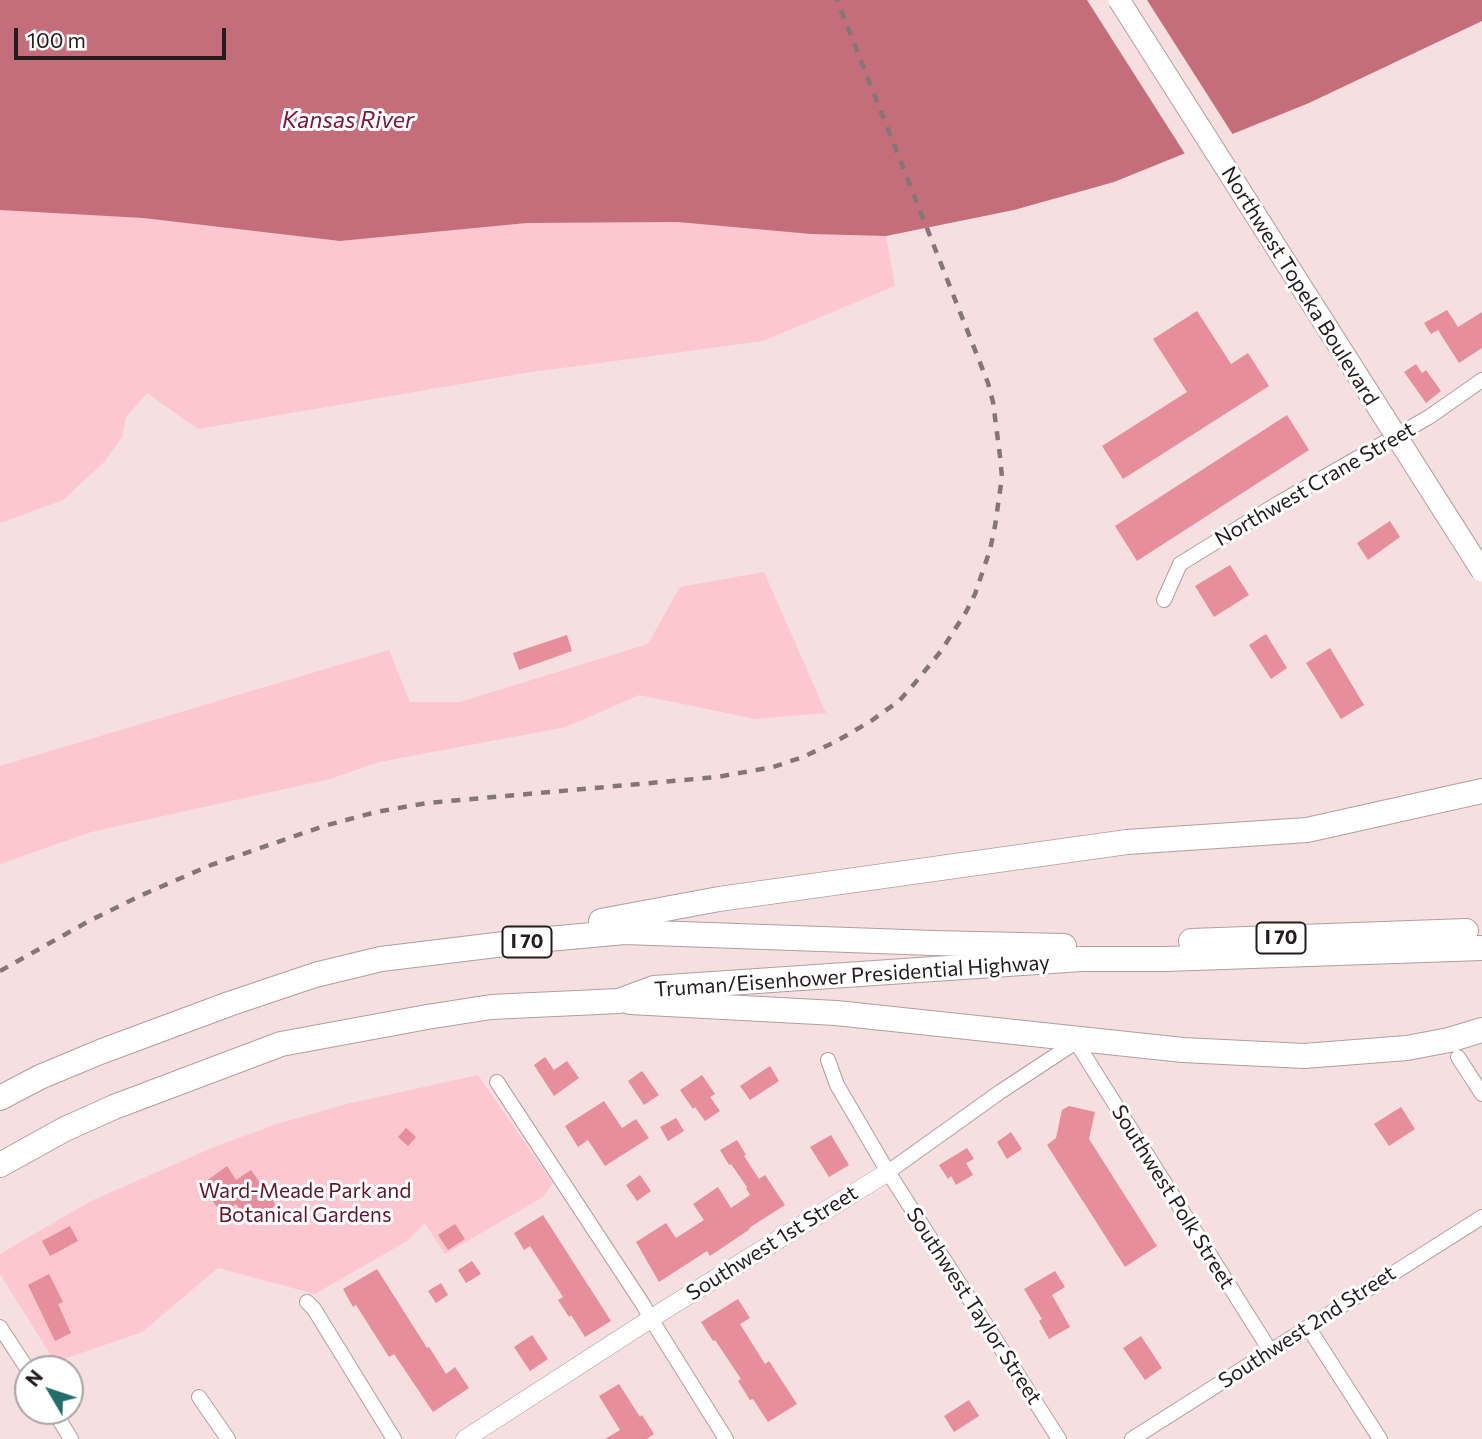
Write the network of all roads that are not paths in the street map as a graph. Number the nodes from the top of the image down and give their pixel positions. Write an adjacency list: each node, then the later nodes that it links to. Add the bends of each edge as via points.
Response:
1 (1119, 0): 3 (main road, Northwest Topeka Boulevard, bridge)
2 (1482, 380): 4 (street, Northwest Crane Street, via 1429,417 1180,564)
3 (1482, 571)
4 (1164, 600)
5 (1482, 791): 8 (highway, via 1307,830 1128,842 719,899)
6 (1482, 931): 9 (highway, Truman/Eisenhower Presidential Highway / I 70)
7 (1482, 948): 9 (highway, Truman/Eisenhower Presidential Highway / I 70, via 1219,958)
8 (442, 951): 9 (highway, Truman/Eisenhower Presidential Highway / I 70, via 625,932); 17 (highway, Truman/Eisenhower Presidential Highway / I 70, via 315,975 100,1052)
9 (1081, 952): 10 (highway, Truman/Eisenhower Presidential Highway / I 70, via 654,988)
10 (619, 1001): 11 (highway, via 836,1013 1183,1050 1304,1056 1407,1048); 18 (highway, Truman/Eisenhower Presidential Highway / I 70, via 491,1007 281,1044 114,1107)
11 (1482, 1030)
12 (1076, 1042): 19 (street, Southwest 1st Street); 25 (street, Southwest Polk Street)
13 (1458, 1057): 16 (street)
14 (828, 1060): 19 (street, Southwest Taylor Street, via 837,1085)
15 (497, 1082): 22 (street)
16 (1482, 1094)
17 (0, 1098)
18 (0, 1165)
19 (888, 1172): 22 (street, Southwest 1st Street); 32 (street, Southwest Taylor Street)
20 (1482, 1217): 24 (street, Southwest 2nd Street)
21 (307, 1301): 29 (street)
22 (651, 1319): 30 (street, Southwest 1st Street); 31 (street)
23 (0, 1327): 26 (street)
24 (1308, 1327): 25 (street, Southwest 2nd Street); 34 (street)
25 (1271, 1352): 33 (street, Southwest 2nd Street)
26 (18, 1355)
27 (199, 1397): 28 (street)
28 (228, 1439)
29 (394, 1439)
30 (464, 1439)
31 (726, 1439)
32 (1059, 1439)
33 (1132, 1439)
34 (1380, 1439)

